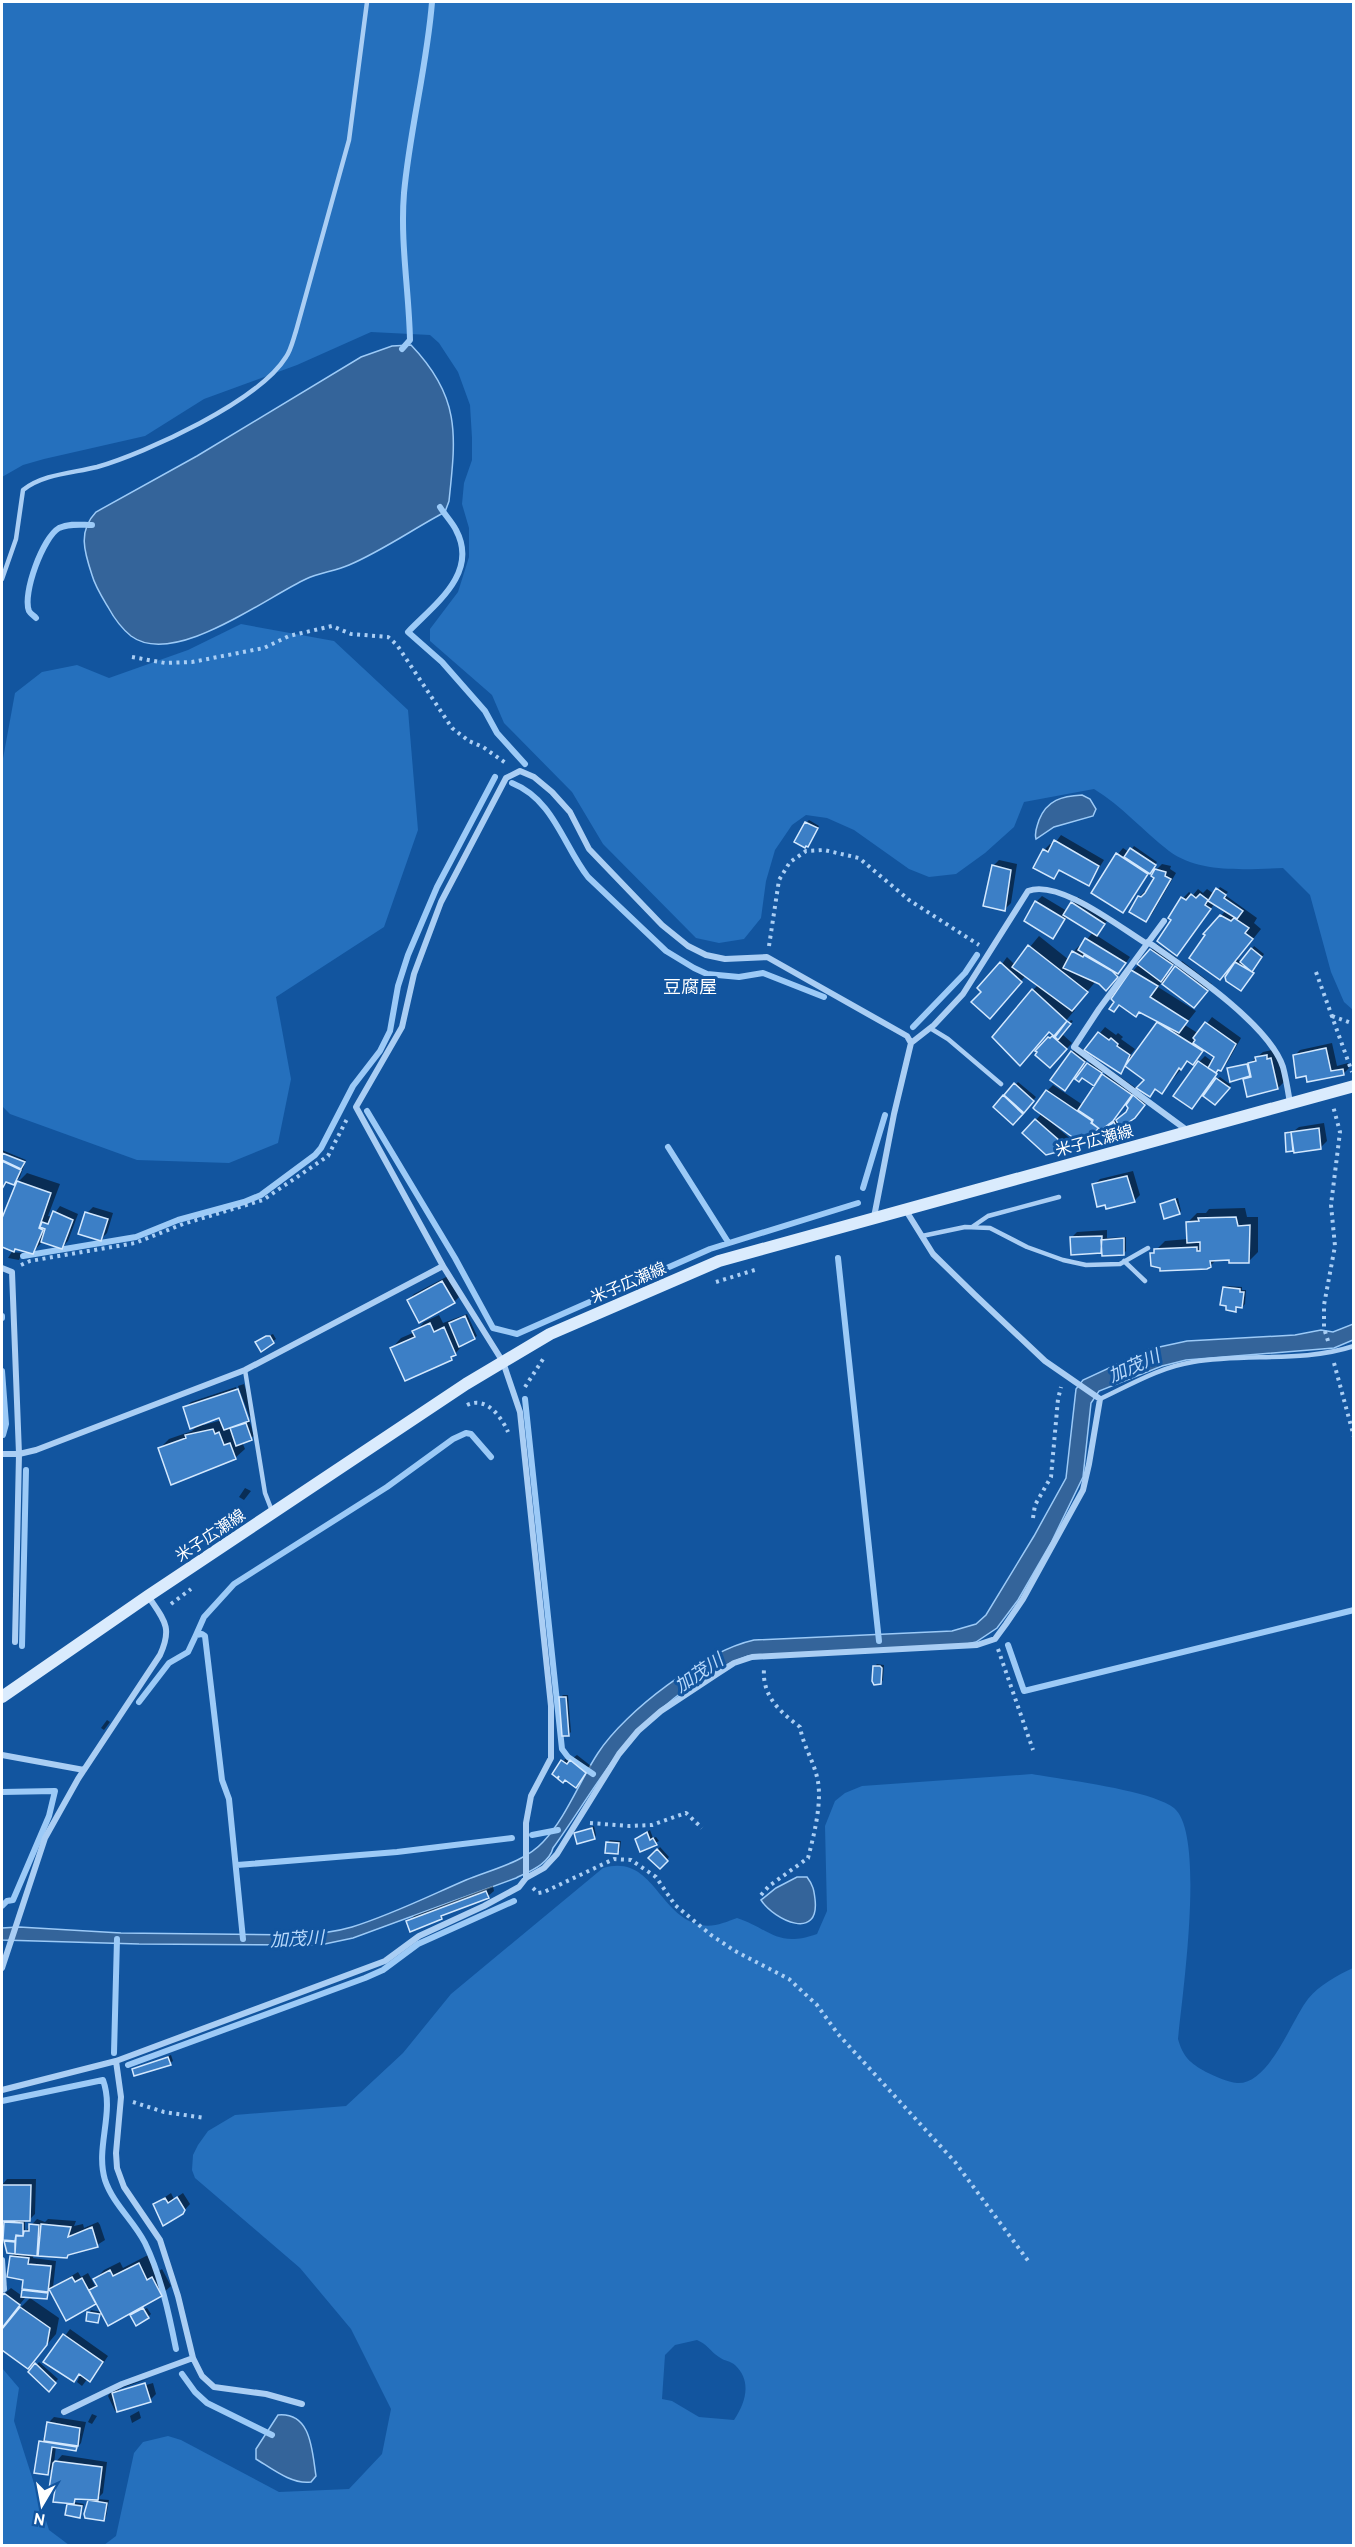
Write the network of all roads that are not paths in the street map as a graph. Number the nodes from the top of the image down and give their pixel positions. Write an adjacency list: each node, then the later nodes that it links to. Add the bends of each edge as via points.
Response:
1 (367, 2): 2 (lane, via 349,140 286,358 257,388 177,434 97,467 33,482 23,490 16,539)
2 (2, 579)
3 (1164, 921): 4 (street)
4 (1147, 943): 5 (street, via 1063,892 1038,887 1028,891 963,994); 9 (street, via 1210,988 1258,1029 1282,1065); 10 (street, via 1074,1047)
5 (930, 1028): 6 (street); 7 (lane, via 948,1038)
6 (911, 1042): 13 (street); 18 (street, via 907,1036 767,957 725,959 688,945 662,924 589,849 570,812 552,792 534,777 517,772 506,777 441,902 414,974 402,1027 356,1107)
7 (1001, 1083)
8 (1353, 1086): 9 (main road, 米子広瀬線)
9 (1290, 1103): 10 (main road, 米子広瀬線)
10 (1189, 1132): 12 (main road, 米子広瀬線)
11 (1059, 1197): 14 (lane, via 988,1216)
12 (906, 1209): 13 (main road, 米子広瀬線); 15 (street)
13 (874, 1218): 22 (main road, 米子広瀬線, via 719,1261 550,1334)
14 (972, 1227): 15 (lane); 17 (lane, via 990,1228 1063,1260 1086,1265)
15 (922, 1236): 24 (street, via 933,1254 1045,1361)
16 (1148, 1248): 17 (lane)
17 (1124, 1261): 20 (lane)
18 (443, 1266): 22 (street); 23 (street)
19 (2, 1268): 26 (street, via 12,1272)
20 (1145, 1281)
21 (1353, 1346): 24 (lane, via 1331,1353 1194,1362 1163,1369)
22 (503, 1362): 27 (main road, 米子広瀬線); 33 (street, via 520,1412 551,1706 550,1758 531,1796 526,1822)
23 (245, 1370): 26 (street); 27 (lane, via 265,1493)
24 (1100, 1399): 33 (street, via 1083,1490 1023,1599 995,1639 977,1645 752,1657 734,1663 638,1731 619,1754 557,1854)
25 (2, 1454): 26 (street)
26 (19, 1454): 29 (street)
27 (273, 1513): 28 (main road, 米子広瀬線)
28 (148, 1596): 30 (main road, 米子広瀬線); 32 (street, via 167,1628 166,1642)
29 (15, 1642)
30 (2, 1697)
31 (2, 1755): 32 (street)
32 (84, 1770): 34 (street, via 45,1838)
33 (528, 1877): 35 (street, via 519,1887 484,1906 419,1936 385,1961)
34 (2, 1968)
35 (116, 2061): 36 (street); 39 (street, via 121,2097 117,2168 124,2187 160,2240)
36 (2, 2090)
37 (2, 2260): 38 (street)
38 (4, 2289)
39 (192, 2358): 40 (street, via 213,2387); 41 (street, via 122,2384)
40 (302, 2403)
41 (64, 2412)

